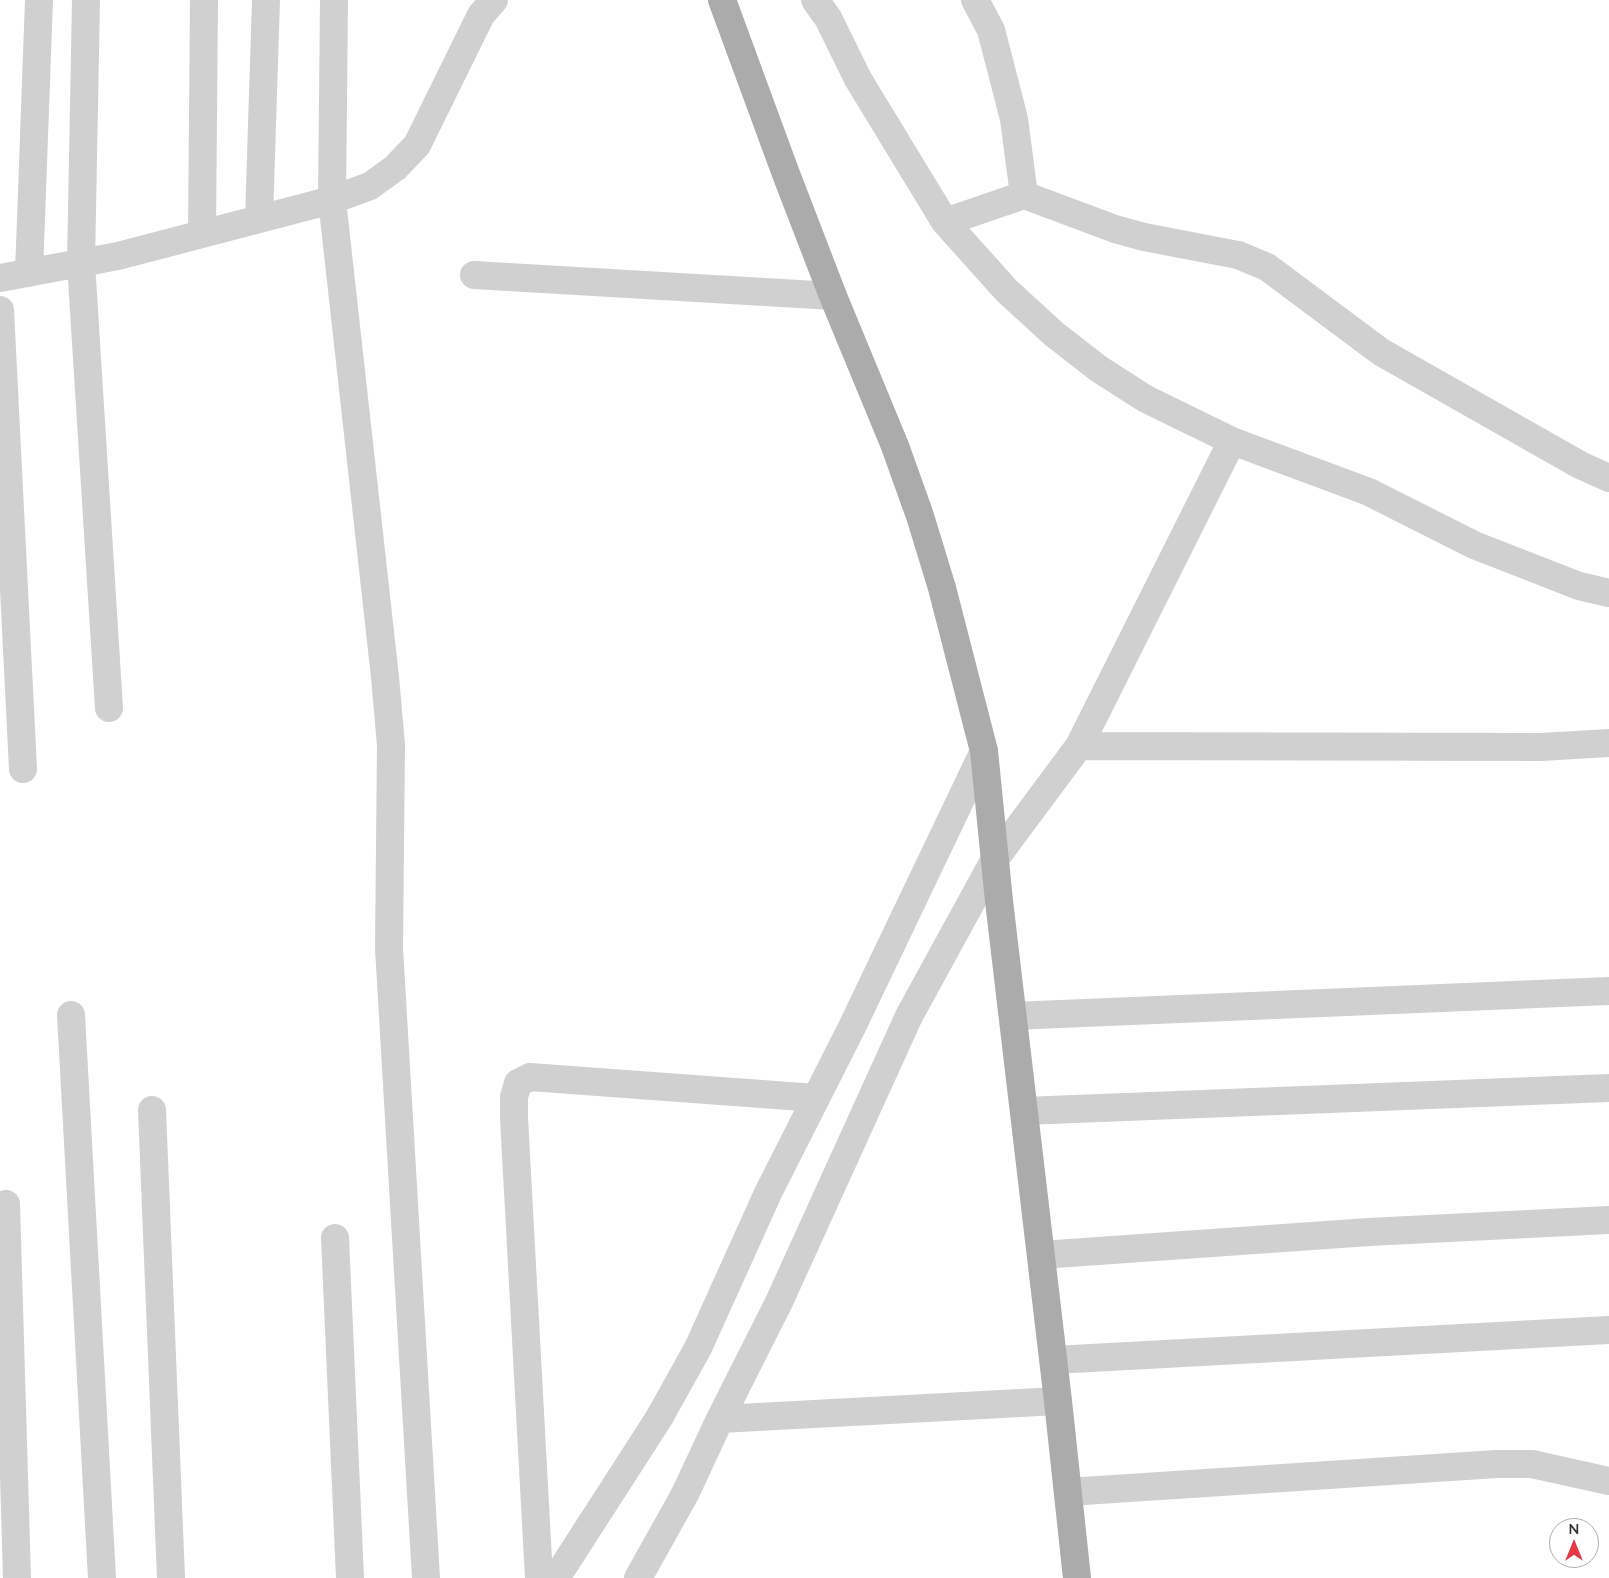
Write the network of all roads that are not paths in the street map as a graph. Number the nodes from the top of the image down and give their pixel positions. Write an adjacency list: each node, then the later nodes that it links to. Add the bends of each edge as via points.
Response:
1 (39, 0): 16 (street)
2 (86, 0): 15 (street)
3 (204, 0): 14 (street)
4 (266, 0): 12 (street)
5 (334, 0): 11 (street)
6 (722, 0): 19 (main road)
7 (815, 0): 13 (street, via 828,18 858,79)
8 (975, 0): 10 (street, via 991,30 1014,119)
9 (486, 5): 11 (street, via 416,145 395,168 370,186)
10 (1024, 195): 13 (street); 22 (street, via 1144,237 1238,255 1267,267 1381,352 1580,465)
11 (332, 200): 12 (street); 51 (street, via 391,745 389,948)
12 (259, 219): 14 (street)
13 (945, 222): 21 (street, via 1007,291 1099,369 1146,399)
14 (202, 234): 15 (street)
15 (81, 263): 16 (street); 24 (street)
16 (29, 273): 18 (street)
17 (474, 275): 19 (street)
18 (0, 278)
19 (833, 296): 27 (main road, via 920,516)
20 (0, 310): 28 (street)
21 (1232, 441): 23 (street, via 1369,492 1474,545 1579,586); 26 (street)
22 (1609, 478)
23 (1609, 593)
24 (108, 708)
25 (1609, 743): 26 (street, via 1541,747)
26 (1079, 746): 29 (street)
27 (984, 751): 29 (main road); 34 (street)
28 (23, 768)
29 (995, 859): 32 (main road); 44 (street, via 909,1016 779,1302)
30 (1609, 992): 32 (street)
31 (71, 1015): 48 (street)
32 (1013, 1016): 36 (main road)
33 (1609, 1088): 36 (street)
34 (816, 1098): 52 (street, via 530,1077 518,1083 514,1118); 53 (street, via 768,1193 698,1348 659,1418)
35 (152, 1110): 49 (street)
36 (1024, 1111): 40 (main road)
37 (6, 1204): 47 (street)
38 (1609, 1220): 40 (street, via 1369,1232)
39 (336, 1238): 50 (street)
40 (1041, 1256): 42 (main road)
41 (1609, 1330): 42 (street)
42 (1054, 1360): 43 (main road)
43 (1058, 1401): 44 (street); 46 (main road)
44 (720, 1419): 54 (street, via 685,1494)
45 (1609, 1480): 46 (street, via 1532,1464 1497,1464)
46 (1068, 1492): 55 (main road)
47 (17, 1578)
48 (102, 1578)
49 (171, 1578)
50 (350, 1578)
51 (426, 1578)
52 (538, 1578)
53 (556, 1578)
54 (638, 1578)
55 (1077, 1578)

